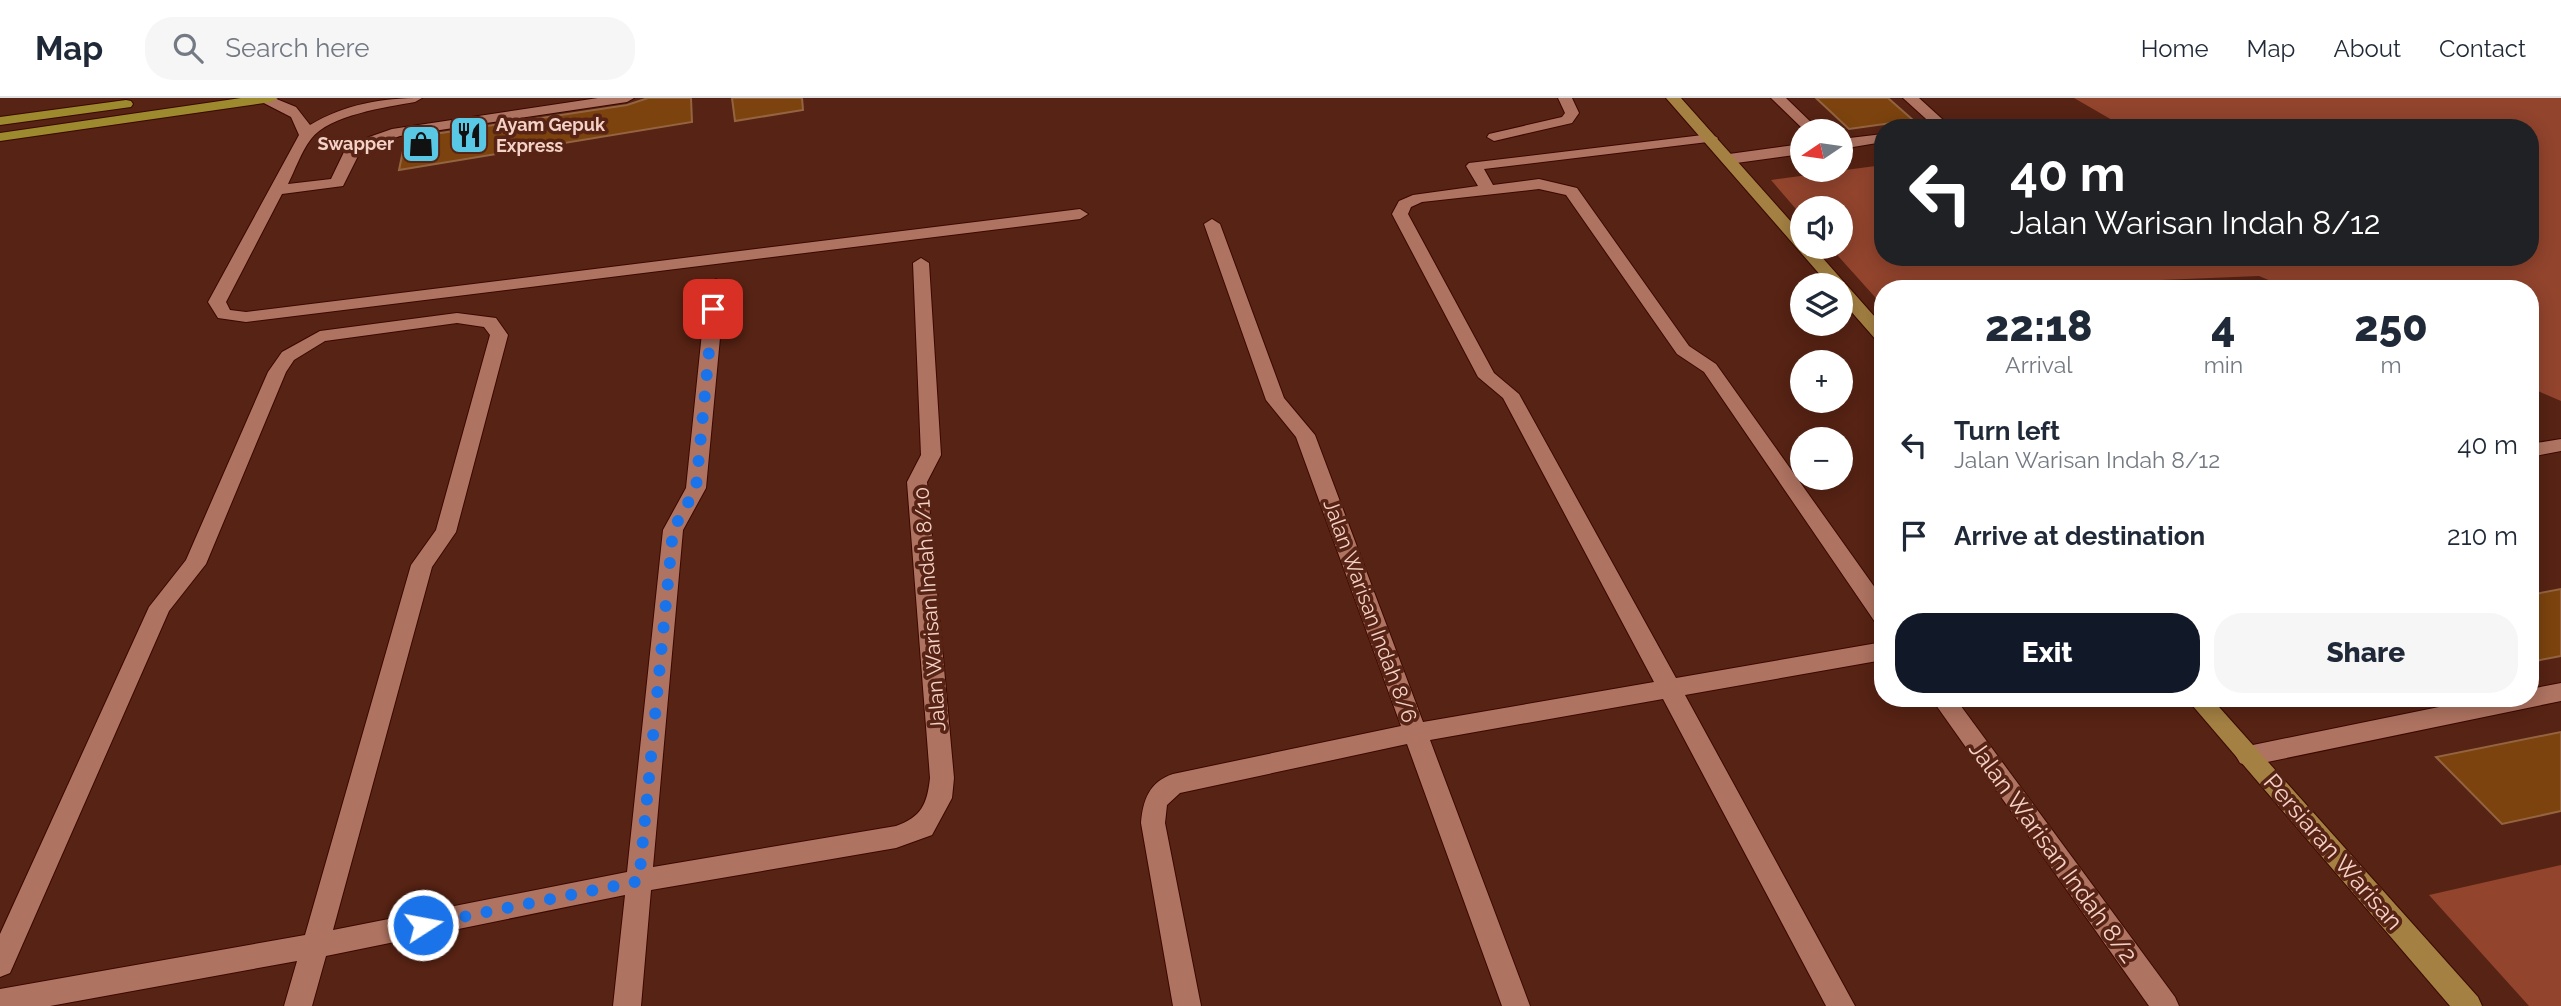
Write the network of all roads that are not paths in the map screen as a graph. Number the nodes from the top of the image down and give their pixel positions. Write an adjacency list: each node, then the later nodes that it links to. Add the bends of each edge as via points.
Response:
1 (169, 98): 11 (highway)
2 (415, 98): 12 (street, via 363,106 326,120)
3 (627, 98): 20 (street, via 397,132 360,145 337,183)
4 (1565, 98): 14 (street, via 1572,113 1567,120)
5 (1673, 98): 15 (main road)
6 (1778, 98): 9 (street)
7 (1910, 98): 10 (street)
8 (267, 99): 12 (street, via 296,112); 13 (highway)
9 (1800, 119)
10 (1934, 119)
11 (0, 121)
12 (306, 135): 20 (street)
13 (0, 137)
14 (1494, 137)
15 (1711, 138): 19 (main road); 21 (street, via 1474,166)
16 (1874, 139): 17 (street)
17 (1853, 142)
18 (1790, 151): 19 (street)
19 (1729, 159): 24 (main road)
20 (278, 190): 22 (street, via 217,302 224,314 246,317)
21 (1488, 190): 33 (street, via 1539,184 1571,191 1683,350 1710,368); 35 (street, via 1419,198 1405,204 1400,214 1487,377 1510,394)
22 (1080, 214)
23 (1212, 224): 41 (street, Jalan Warisan Indah 8/6, via 1275,400 1305,435)
24 (1790, 231)
25 (1814, 259): 27 (main road)
26 (921, 263): 43 (street, Jalan Warisan Indah 8/10, via 931,455 917,482 943,778 940,798 923,827 896,837)
27 (1827, 273)
28 (716, 284): 43 (street, via 696,488 673,530)
29 (1853, 303): 30 (main road)
30 (1874, 327)
31 (2561, 445): 32 (street)
32 (2539, 449)
33 (1874, 603)
34 (1874, 653): 35 (street)
35 (1672, 690): 41 (street); 51 (street)
36 (2561, 692): 37 (street)
37 (2539, 696)
38 (1949, 707): 52 (street, Jalan Warisan Indah 8/2)
39 (2205, 707): 42 (main road, Persiaran Warisan)
40 (2486, 707): 42 (street)
41 (1415, 733): 49 (street, via 1173,784 1154,802 1153,823); 50 (street, Jalan Warisan Indah 8/6)
42 (2248, 756): 53 (main road, Persiaran Warisan)
43 (639, 881): 44 (street); 48 (street)
44 (314, 946): 45 (street, via 422,565 446,532 499,335 490,322 457,318 320,336 288,356 277,372 195,564 160,607); 46 (street); 47 (street)
45 (0, 964)
46 (0, 1002)
47 (298, 1006)
48 (627, 1006)
49 (1187, 1006)
50 (1516, 1006)
51 (1842, 1006)
52 (2165, 1006)
53 (2468, 1006)

